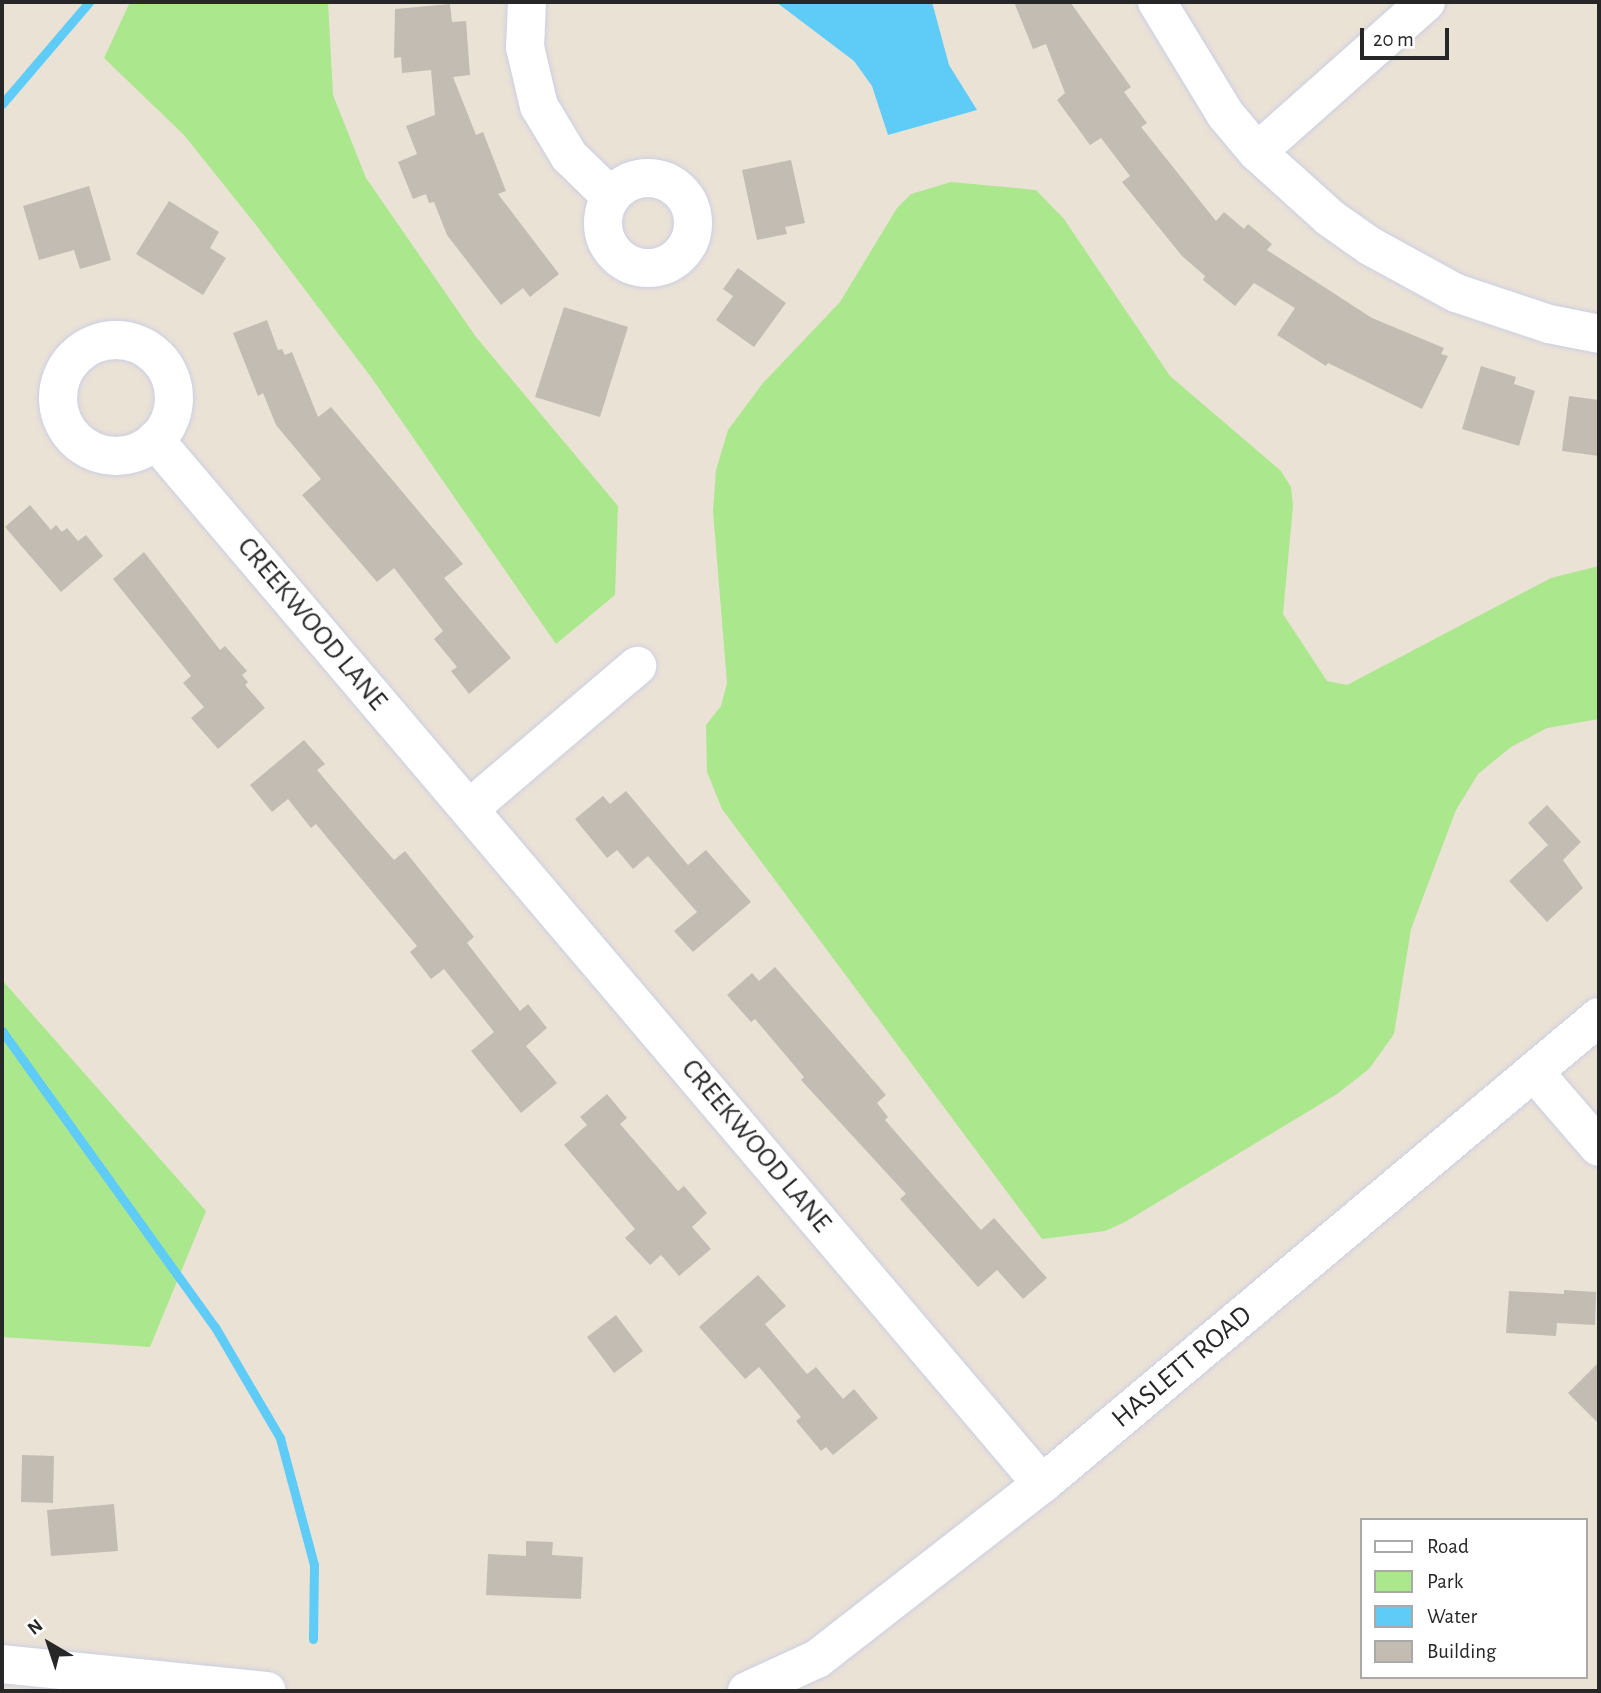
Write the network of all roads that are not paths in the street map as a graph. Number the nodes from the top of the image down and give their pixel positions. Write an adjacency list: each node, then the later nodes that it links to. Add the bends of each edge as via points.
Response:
1 (527, 2): 5 (street, via 525,47 539,106 569,156)
2 (1157, 2): 4 (street, via 1197,74)
3 (1426, 2): 4 (street)
4 (1257, 152): 6 (street, via 1330,218 1412,271 1502,310)
5 (611, 197)
6 (1599, 334)
7 (155, 440): 9 (street, CREEKWOOD LANE)
8 (637, 666): 9 (street)
9 (469, 809): 13 (street, CREEKWOOD LANE)
10 (1599, 1017): 11 (street, HASLETT ROAD)
11 (1534, 1072): 12 (street); 13 (street, HASLETT ROAD)
12 (1599, 1147)
13 (1042, 1484): 16 (street, HASLETT ROAD, via 817,1659)
14 (2, 1664): 15 (street)
15 (267, 1691)
16 (747, 1691)

